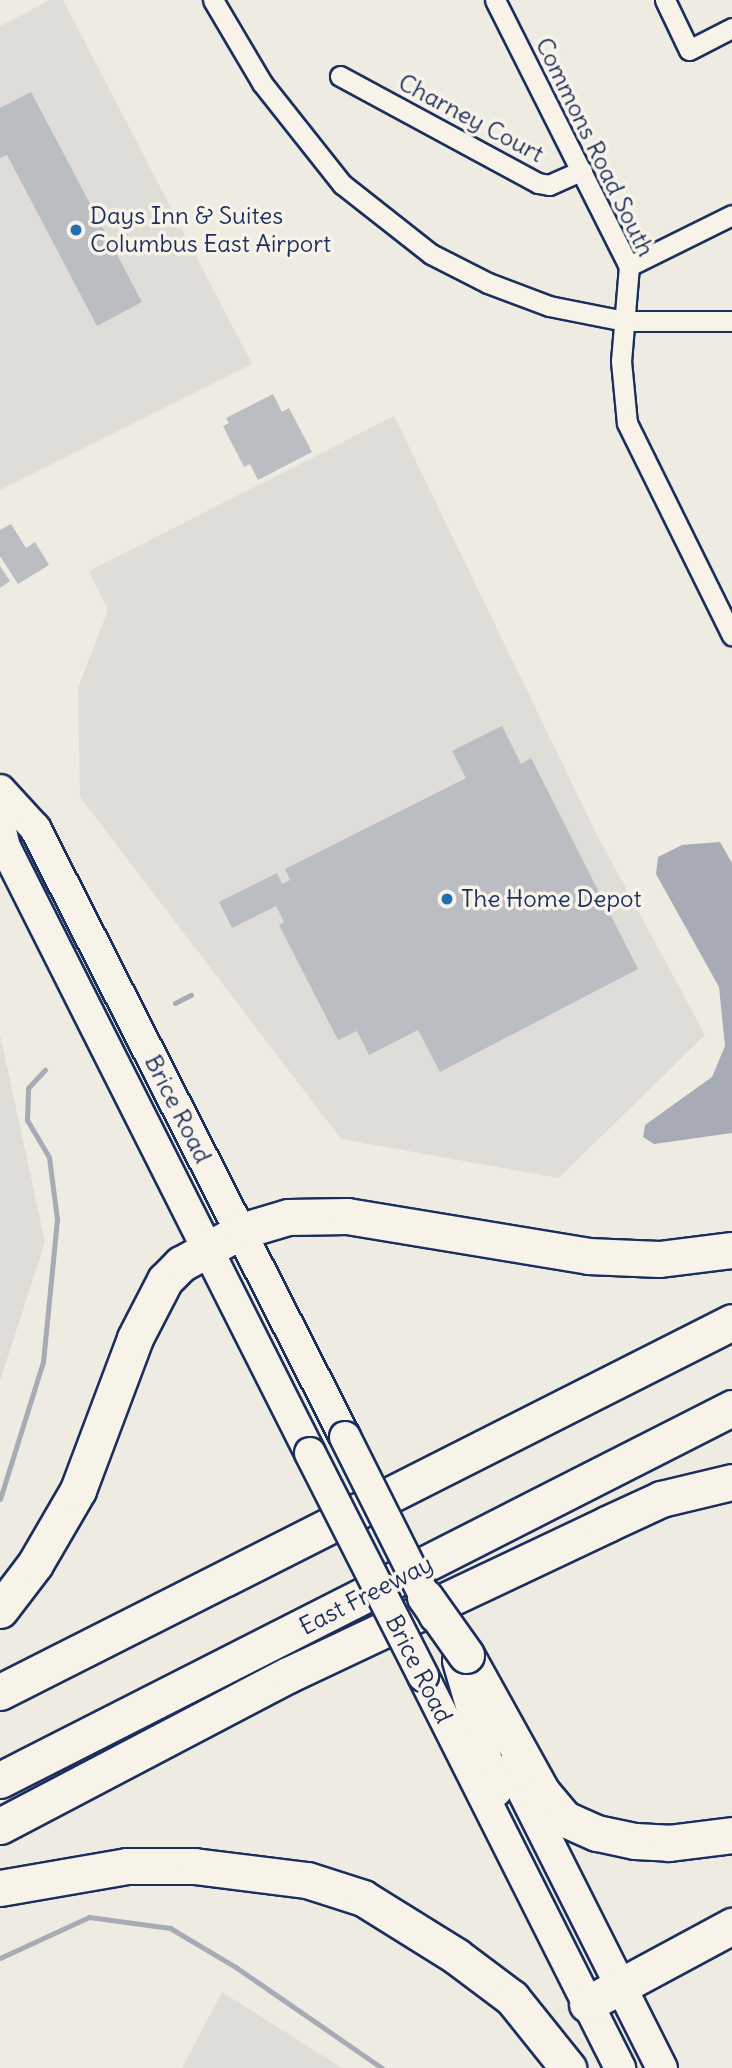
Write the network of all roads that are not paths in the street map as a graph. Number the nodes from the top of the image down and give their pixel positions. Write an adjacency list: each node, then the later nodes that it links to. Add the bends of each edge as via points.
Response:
1 (213, 0): 9 (street, via 287,117 342,184 385,221 431,254 488,283 549,306)
2 (495, 0): 6 (street, Commons Road South)
3 (665, 0): 4 (street, via 689,50)
4 (732, 28)
5 (340, 76): 6 (street, Charney Court, via 538,183 549,185)
6 (582, 170): 8 (street, Commons Road South)
7 (732, 215): 8 (street)
8 (629, 266): 9 (street, Commons Road South)
9 (625, 321): 10 (street); 11 (street, Commons Road South, via 621,386 627,423)
10 (732, 321)
11 (732, 635)
12 (0, 790): 14 (main road, Brice Road, via 35,828)
13 (0, 826): 15 (main road, Brice Road, via 5,847)
14 (241, 1231): 15 (highway); 16 (highway, via 288,1217 347,1216 587,1256 659,1259); 19 (main road, Brice Road)
15 (208, 1249): 19 (main road, Brice Road); 22 (highway, via 181,1264 150,1305 78,1490 35,1564); 28 (main road, Brice Road, bridge)
16 (732, 1250)
17 (732, 1322): 24 (highway)
18 (732, 1408): 25 (highway, East Freeway)
19 (345, 1437): 21 (main road, Brice Road, bridge)
20 (732, 1482): 26 (highway, via 661,1499 607,1524 288,1675)
21 (425, 1597): 23 (highway, bridge)
22 (0, 1610)
23 (462, 1658): 27 (highway, via 542,1792 565,1819 635,1842); 28 (main road, Brice Road); 31 (main road, Brice Road)
24 (0, 1692)
25 (0, 1780)
26 (0, 1826)
27 (732, 1835)
28 (516, 1863): 32 (main road, Brice Road)
29 (0, 1888): 33 (highway, via 127,1866 194,1866 307,1880 363,1898 400,1917 512,1997)
30 (732, 1926): 31 (highway)
31 (621, 1986): 32 (highway); 35 (main road, Brice Road)
32 (587, 2004): 34 (main road, Brice Road)
33 (568, 2068)
34 (620, 2068)
35 (662, 2068)

